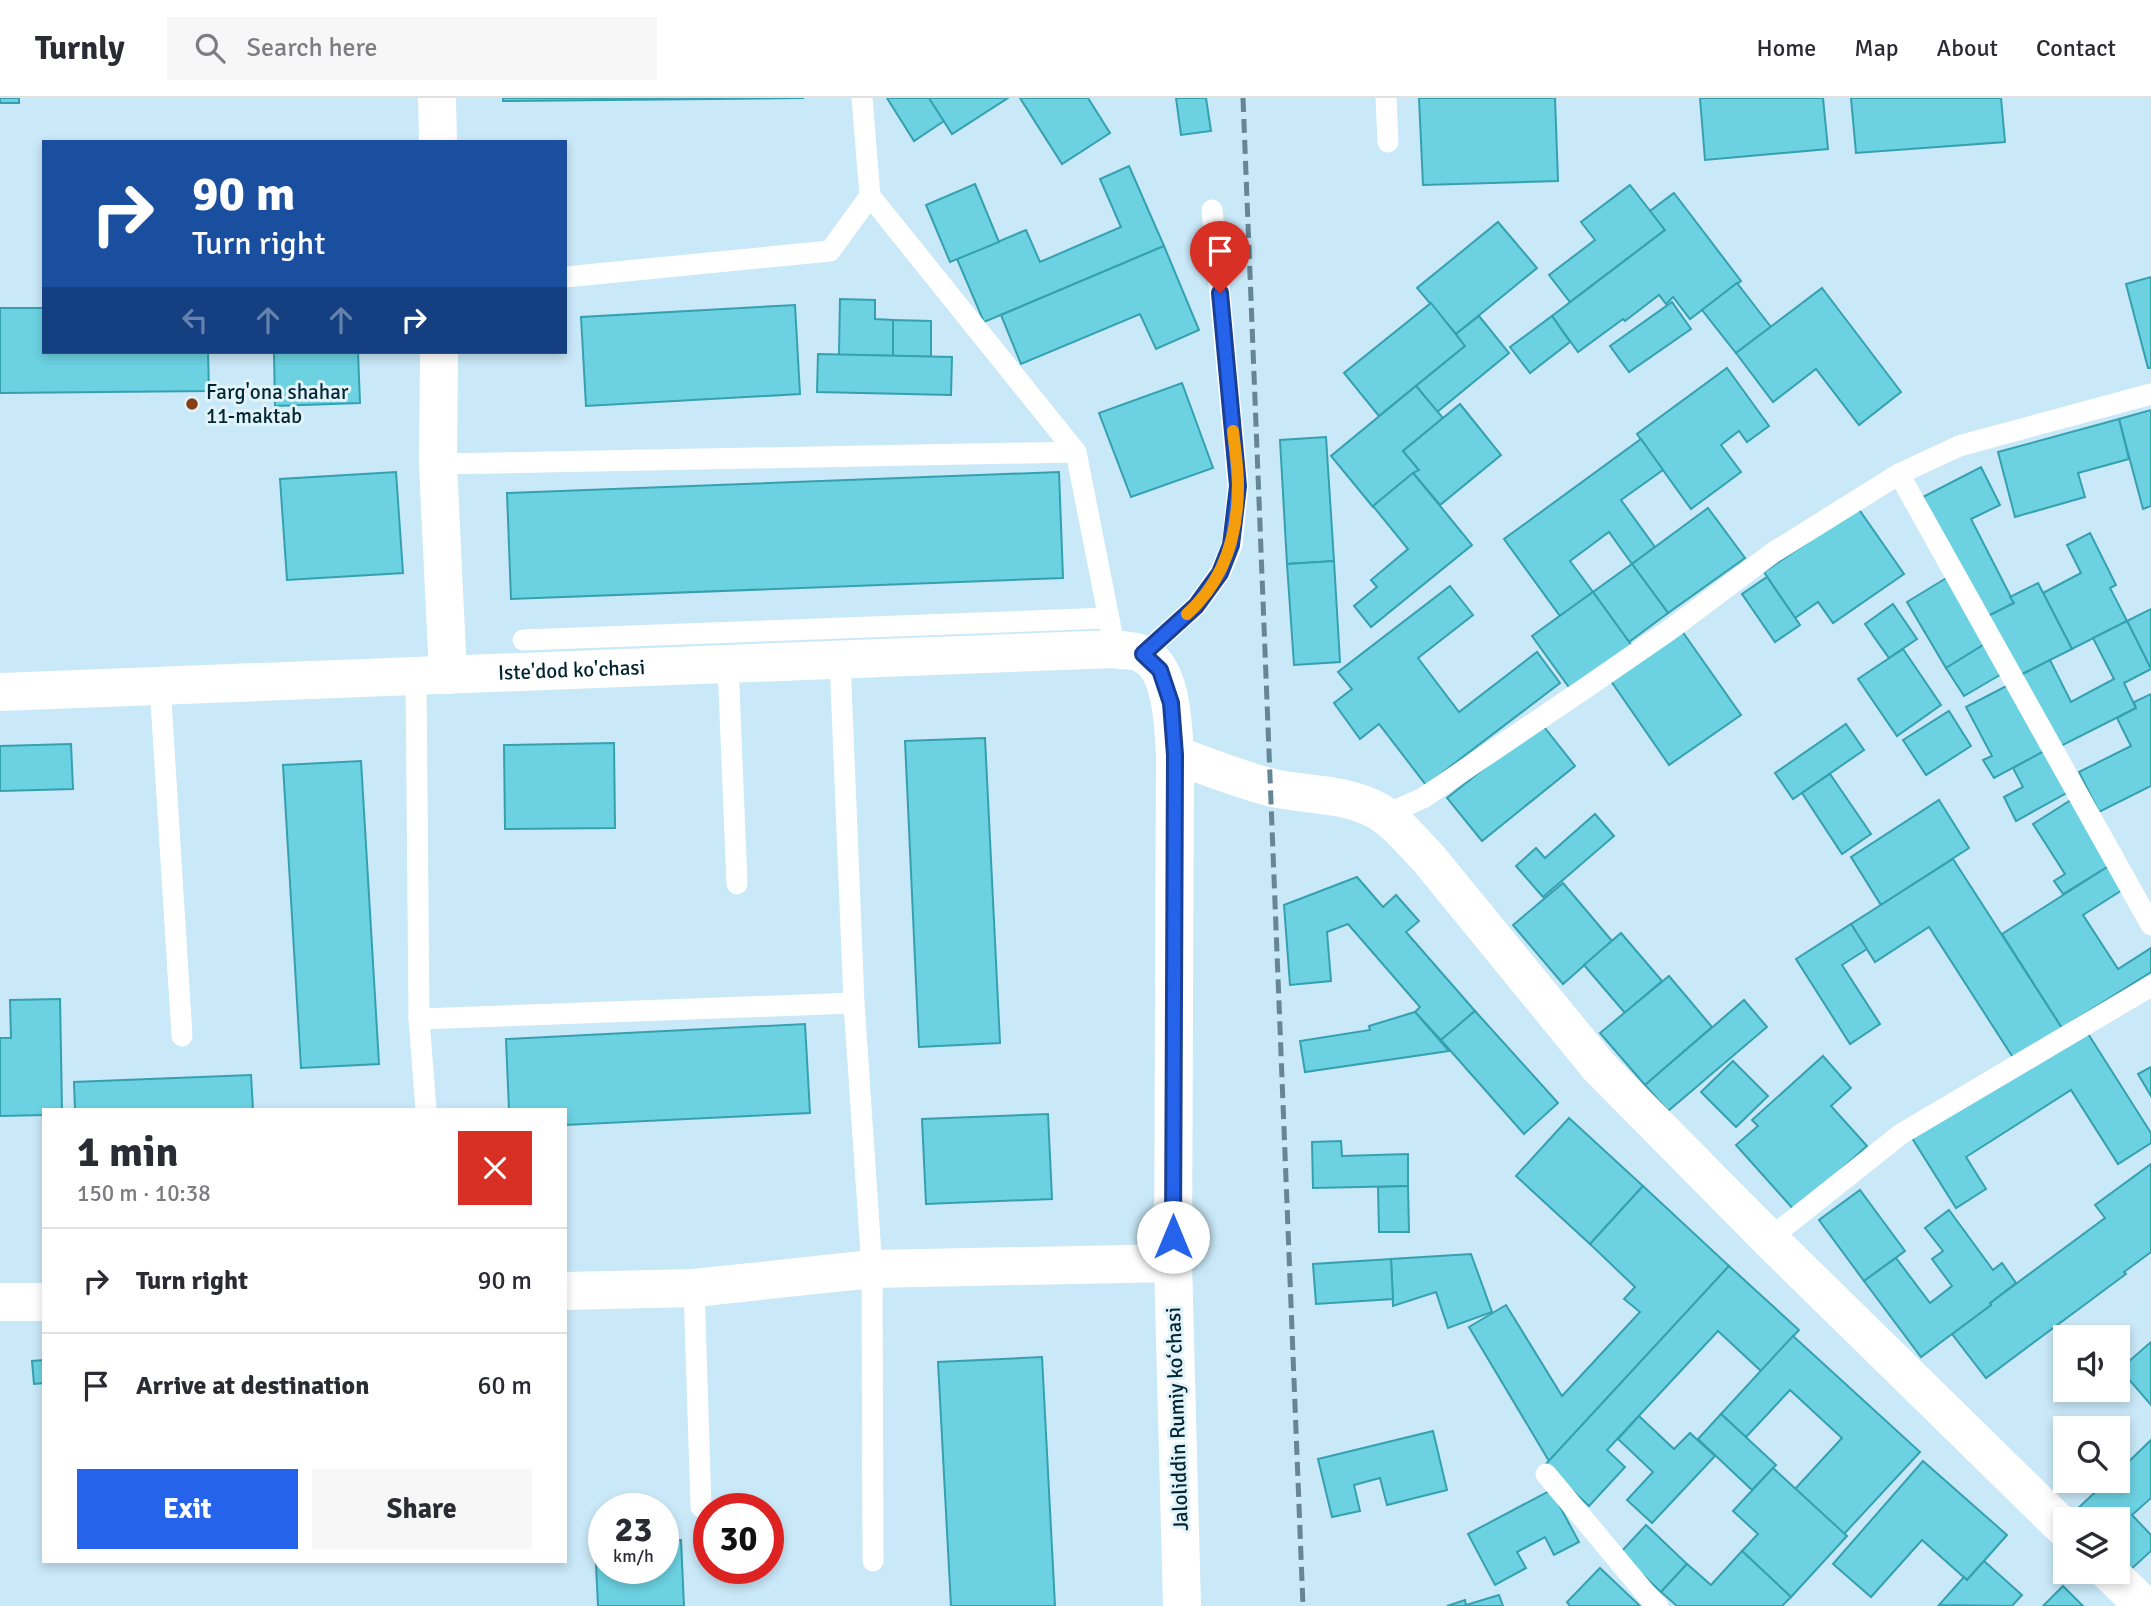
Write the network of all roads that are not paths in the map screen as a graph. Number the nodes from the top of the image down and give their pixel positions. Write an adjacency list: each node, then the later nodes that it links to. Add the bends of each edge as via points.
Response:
1 (437, 98): 4 (street)
2 (862, 98): 6 (lane)
3 (1386, 98): 5 (lane)
4 (438, 140)
5 (1388, 142)
6 (870, 196): 8 (lane, via 830,251); 11 (lane)
7 (1212, 210): 15 (lane, via 1238,486 1231,545 1220,573 1196,606)
8 (567, 277)
9 (439, 354): 12 (street)
10 (2151, 394): 13 (lane, via 1959,446)
11 (1076, 452): 12 (lane); 15 (lane)
12 (438, 464): 18 (street)
13 (1899, 474): 22 (lane, via 1774,552 1671,629 1423,798); 24 (lane)
14 (523, 640): 15 (lane)
15 (1122, 640): 16 (street, Iste'dod ko'chasi); 21 (street, Jaloliddin Rumiy koʻchasi, via 1160,670 1171,703)
16 (841, 659): 17 (street, Iste'dod ko'chasi); 26 (lane)
17 (728, 664): 18 (street, Iste'dod ko'chasi); 23 (lane)
18 (432, 675): 19 (street, Iste'dod ko'chasi); 27 (lane)
19 (160, 685): 20 (street, Iste'dod ko'chasi); 28 (lane)
20 (0, 692)
21 (1175, 755): 22 (street, via 1271,787 1346,800); 31 (street, Jaloliddin Rumiy koʻchasi)
22 (1385, 815): 30 (street, via 1429,859 1599,1067)
23 (737, 884)
24 (2151, 925)
25 (2151, 986): 30 (lane, via 1901,1134)
26 (854, 1003): 27 (lane); 32 (lane)
27 (419, 1019): 29 (lane)
28 (182, 1036)
29 (426, 1108)
30 (1769, 1239): 39 (street)
31 (1173, 1263): 32 (street); 42 (street, Jaloliddin Rumiy koʻchasi)
32 (872, 1269): 33 (street); 40 (lane)
33 (694, 1288): 34 (street); 38 (lane)
34 (567, 1292)
35 (42, 1301): 36 (street)
36 (0, 1302)
37 (1546, 1474): 43 (lane)
38 (701, 1493)
39 (2053, 1517)
40 (873, 1561)
41 (2121, 1584): 44 (street)
42 (1182, 1606)
43 (1658, 1606)
44 (2144, 1606)

